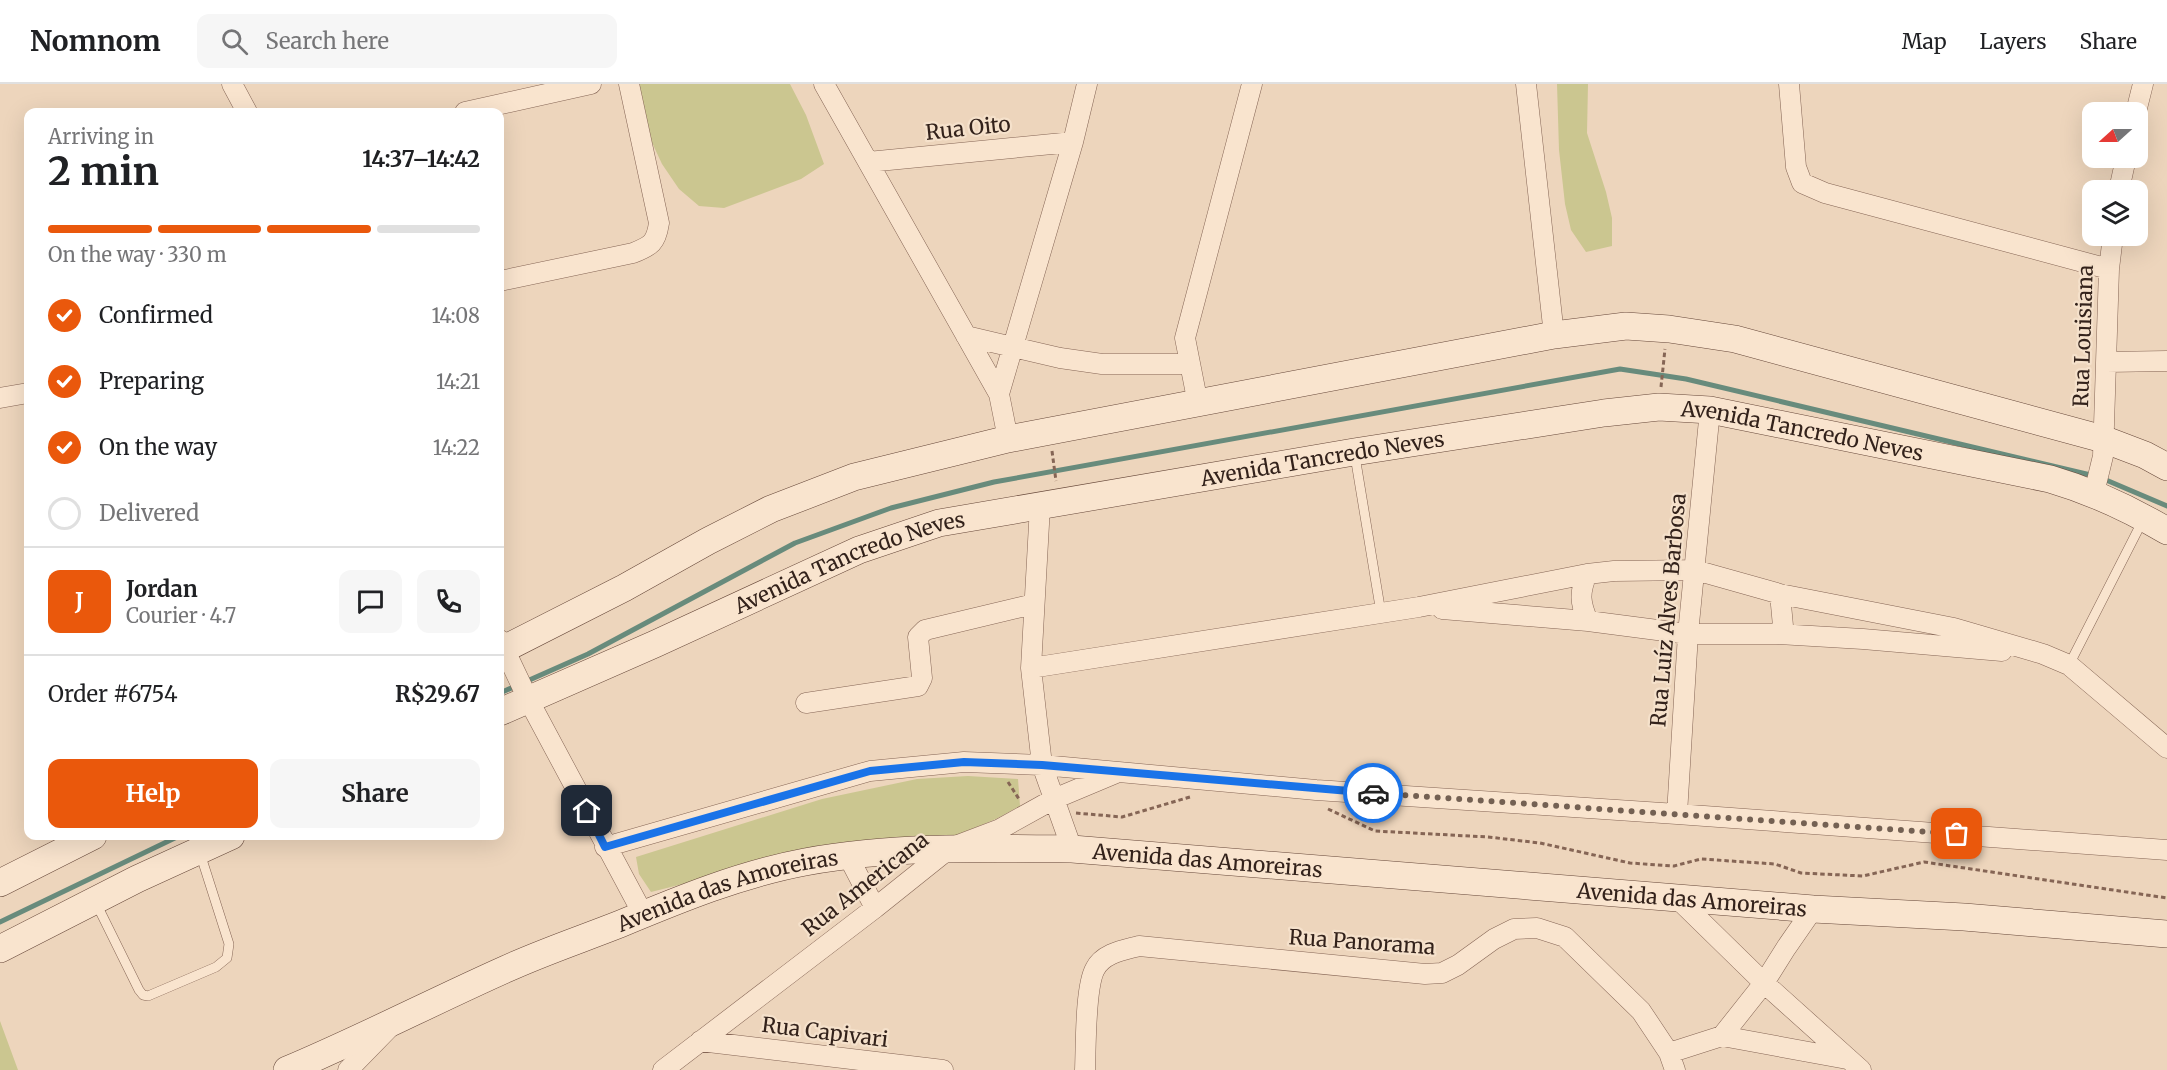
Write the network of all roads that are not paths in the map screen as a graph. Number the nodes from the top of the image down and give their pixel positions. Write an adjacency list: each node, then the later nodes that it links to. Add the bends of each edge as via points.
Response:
1 (232, 84): 11 (street)
2 (591, 84): 12 (street)
3 (629, 84): 17 (street, via 659,223 657,237 649,247 633,254)
4 (824, 84): 14 (street)
5 (1087, 84): 13 (street)
6 (1252, 84): 23 (street, via 1185,338)
7 (1526, 84): 18 (street)
8 (1789, 84): 16 (street, via 1796,167 1802,183 1825,193)
9 (2143, 84): 10 (street)
10 (2138, 102)
11 (245, 108)
12 (483, 108)
13 (1073, 142): 14 (street, Rua Oito); 20 (street)
14 (867, 162): 19 (street)
15 (2112, 246): 16 (street, Rua Louisiana)
16 (2109, 269): 22 (street, Rua Louisiana)
17 (504, 280)
18 (1554, 335): 27 (main road); 30 (main road, via 1626,326 1735,339)
19 (966, 336): 20 (street); 25 (street)
20 (1012, 348): 23 (street, via 1102,364); 25 (street)
21 (2167, 361): 22 (street)
22 (2107, 362): 30 (street, Rua Louisiana)
23 (1190, 364): 27 (street)
24 (24, 394): 26 (street)
25 (999, 394): 29 (street)
26 (0, 398)
27 (1198, 404): 29 (main road)
28 (1710, 410): 31 (main road, Avenida Tancredo Neves, via 1659,407 1615,412); 33 (main road, Avenida Tancredo Neves); 37 (street, Rua Luíz Alves Barbosa)
29 (1008, 439): 46 (main road, via 854,477 771,509)
30 (2103, 448): 32 (main road, via 2145,455); 33 (street, Rua Louisiana)
31 (1354, 452): 34 (main road, Avenida Tancredo Neves); 42 (lane)
32 (2167, 467)
33 (2096, 488): 35 (main road, Avenida Tancredo Neves)
34 (1049, 498): 40 (street); 51 (main road, Avenida Tancredo Neves, via 939,523 859,550 655,644)
35 (2144, 517): 36 (main road, Avenida Tancredo Neves); 49 (lane)
36 (2167, 531)
37 (1695, 570): 38 (street); 39 (street); 44 (street, Rua Luíz Alves Barbosa)
38 (1587, 574): 41 (street); 43 (street, via 1580,590 1580,605)
39 (1780, 594): 45 (street, via 1783,626); 48 (street, via 1954,628)
40 (1034, 604): 50 (street); 52 (street, via 920,633 922,678 918,686)
41 (1419, 607): 42 (street); 43 (street)
42 (1381, 613): 50 (street)
43 (1588, 621): 44 (street)
44 (1688, 633): 45 (street); 58 (street, Rua Luíz Alves Barbosa)
45 (1777, 634): 48 (street)
46 (504, 649)
47 (504, 652): 51 (street)
48 (2043, 654): 49 (street)
49 (2069, 665): 54 (street)
50 (1031, 668): 55 (street)
51 (526, 695): 53 (main road, Avenida Tancredo Neves); 61 (street)
52 (806, 703)
53 (504, 709)
54 (2167, 748)
55 (1042, 765): 56 (street); 57 (street); 61 (street, via 964,762 870,771)
56 (1119, 772): 57 (street, Rua Americana); 58 (street, via 1316,790)
57 (1054, 799): 62 (street, Rua Americana, via 1000,829); 63 (street)
58 (1677, 814): 65 (street)
59 (85, 840): 67 (main road)
60 (222, 840): 64 (main road)
61 (605, 847): 72 (street)
62 (950, 848): 63 (main road, Avenida das Amoreiras); 66 (main road, Avenida das Amoreiras); 70 (street, Rua Americana)
63 (1072, 849): 68 (main road, Avenida das Amoreiras)
64 (199, 850): 69 (main road); 69 (lane, via 229,944 227,958 216,967 143,995)
65 (2167, 850)
66 (848, 856): 70 (street); 72 (main road, Avenida das Amoreiras, via 774,869)
67 (0, 882)
68 (1677, 898): 71 (main road, Avenida das Amoreiras); 75 (street)
69 (94, 900): 74 (main road)
70 (875, 908): 78 (street, Rua Americana)
71 (1813, 909): 73 (main road, Avenida das Amoreiras); 75 (street)
72 (643, 914): 76 (main road, Avenida das Amoreiras, via 507,968)
73 (2167, 934)
74 (0, 949)
75 (1764, 983): 77 (street); 80 (street)
76 (396, 1021): 81 (main road, Avenida das Amoreiras); 82 (street)
77 (1722, 1035): 79 (street); 80 (street)
78 (700, 1041): 83 (street, Rua Americana); 84 (street, Rua Capivari)
79 (1672, 1061): 85 (street, Rua Panorama, via 1641,1011 1565,937 1537,928 1514,929 1458,965 1442,973 1425,975 1139,946 1114,952 1095,967 1090,985)
80 (1854, 1064)
81 (287, 1070)
82 (348, 1070)
83 (663, 1070)
84 (943, 1070)
85 (1085, 1070)

